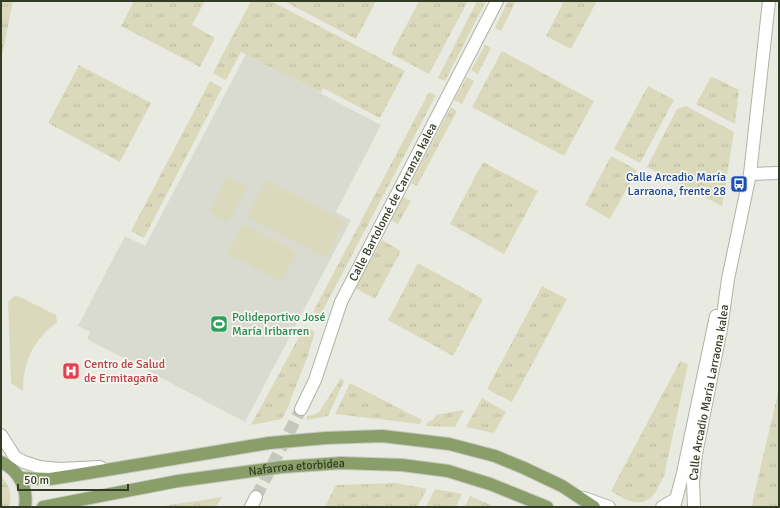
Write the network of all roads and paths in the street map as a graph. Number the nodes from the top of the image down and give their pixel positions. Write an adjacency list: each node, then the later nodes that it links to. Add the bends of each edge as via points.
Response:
1 (496, 1): 6 (street, Calle Bartolomé de Carranza kalea, via 341,302 315,380)
2 (769, 1): 4 (street, Calle Arcadio María Larraona kalea)
3 (779, 173): 4 (street)
4 (750, 174): 5 (street, Calle Arcadio María Larraona kalea)
5 (728, 279): 11 (street, Calle Arcadio María Larraona kalea); 13 (street, Calle Arcadio María Larraona kalea, via 709,343)
6 (301, 409)
7 (1, 435): 9 (street, via 15,457 39,467 60,470 99,466)
8 (2, 461): 10 (main road)
9 (107, 470): 10 (main road, via 50,479); 12 (main road, via 268,442 382,436 449,444 495,456)
10 (20, 478): 14 (main road, via 25,489)
11 (693, 482): 20 (street, Calle Arcadio María Larraona kalea); 21 (street, via 700,487)
12 (575, 494): 17 (main road); 18 (street)
13 (675, 503): 19 (street, Calle Arcadio María Larraona kalea)
14 (25, 507)
15 (43, 507): 16 (main road, Nafarroa etorbidea, via 178,481 282,467 341,463 402,465 448,471 490,484)
16 (547, 507)
17 (594, 507)
18 (609, 507)
19 (662, 507)
20 (694, 507)
21 (703, 507)

